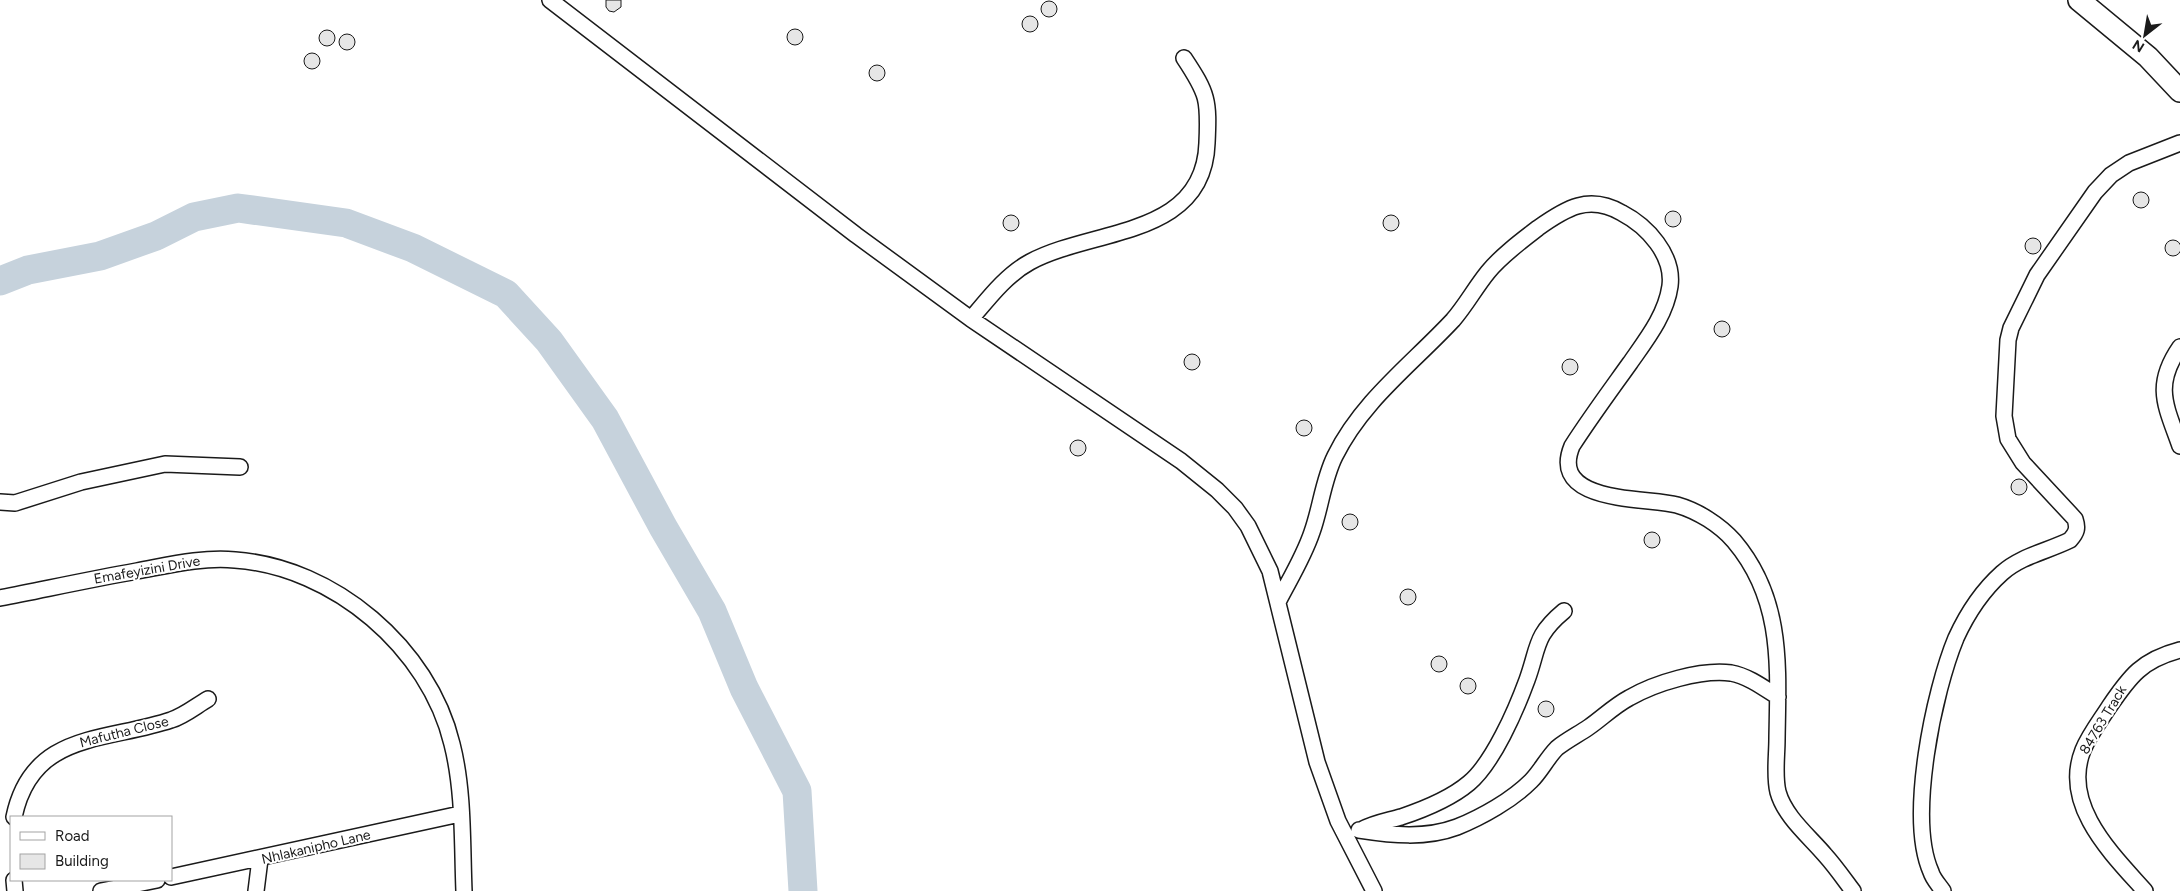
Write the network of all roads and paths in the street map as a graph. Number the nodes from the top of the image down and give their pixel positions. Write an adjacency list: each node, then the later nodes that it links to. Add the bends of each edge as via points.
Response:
1 (550, 0): 6 (street, via 856,235)
2 (2079, 0): 4 (main road, via 2148,57)
3 (1184, 58): 6 (street, via 1208,102 1207,155 1191,193 1166,215 1134,228 1058,250 1017,269)
4 (2180, 91)
5 (2180, 143): 28 (street, via 2129,163 2111,175 2037,275 2011,328 2004,416 2008,440 2023,463 2078,526 2070,540 2020,561 1987,588 1957,636 1946,664 1925,762 1921,824 1931,873)
6 (971, 319): 12 (street, via 1181,461 1217,490 1248,526 1264,557)
7 (2180, 347): 8 (street, via 2167,372 2164,387 2167,409)
8 (2180, 446)
9 (240, 467): 10 (street, via 165,464 81,482 15,503)
10 (0, 502)
11 (0, 598): 17 (street, Emafeyizini Drive, via 208,560 262,564 328,588 370,616 400,646 429,684 453,745)
12 (1279, 600): 15 (street, via 1306,550 1335,457 1365,409 1460,311 1504,256 1564,212 1580,204 1595,203 1628,216 1650,235 1662,250 1670,283 1663,311 1651,334 1575,440 1567,458 1568,466 1574,479 1592,491 1678,506 1716,524 1734,540 1761,583 1776,633); 19 (street, via 1317,762 1329,798)
13 (1564, 611): 19 (street, via 1542,633 1527,680 1491,757 1480,772 1455,793 1436,803)
14 (2180, 650): 29 (street, 84763 Track, via 2141,666 2127,680 2083,748 2079,761 2077,779 2085,811 2111,853)
15 (1778, 698): 19 (street, via 1754,682 1731,673 1709,672 1686,677 1623,701 1556,750 1523,787 1457,827 1413,836); 27 (street, via 1778,792 1796,823)
16 (208, 699): 18 (street, Mafutha Close, via 174,719 94,738 56,754 31,776)
17 (460, 814): 20 (street, Nhlakanipho Lane); 25 (street, Emafeyizini Drive)
18 (14, 816)
19 (1353, 834): 26 (street)
20 (260, 859): 21 (street, Nhlakanipho Lane); 24 (street)
21 (172, 877)
22 (153, 881): 23 (street)
23 (101, 891)
24 (256, 891)
25 (464, 891)
26 (1374, 891)
27 (1853, 891)
28 (1943, 891)
29 (2145, 891)

